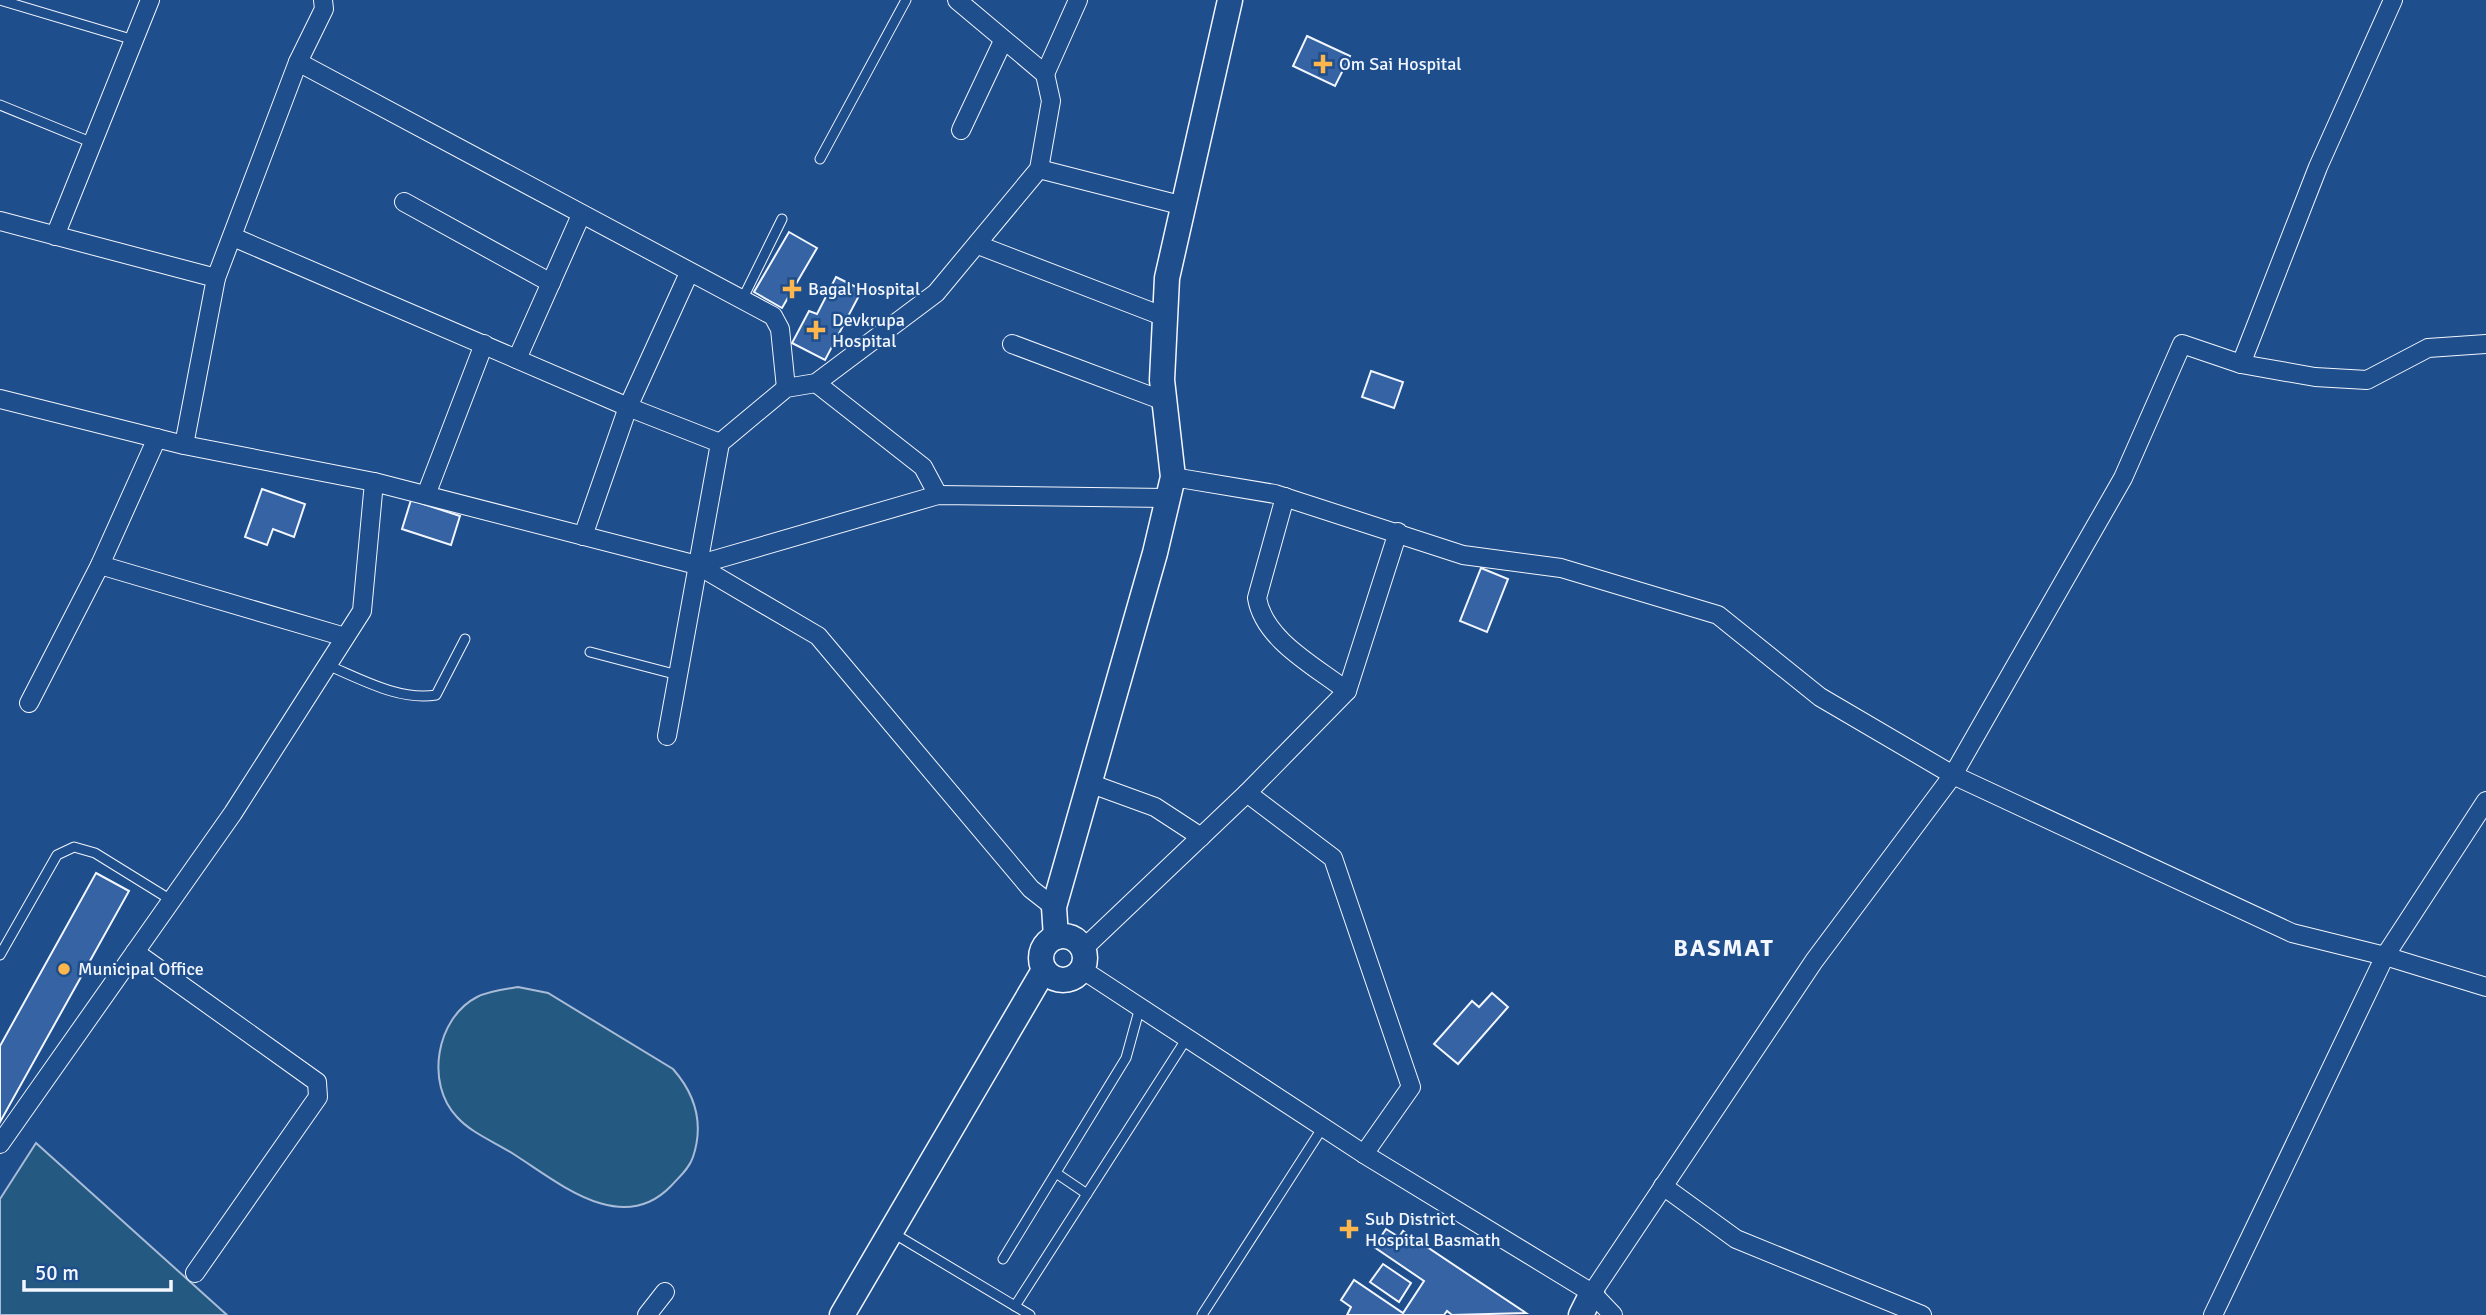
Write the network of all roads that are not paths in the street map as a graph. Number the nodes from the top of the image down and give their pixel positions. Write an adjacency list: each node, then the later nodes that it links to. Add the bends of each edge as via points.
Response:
1 (0, 0): 9 (lane)
2 (150, 0): 9 (street)
3 (323, 0): 11 (street, via 324,9)
4 (906, 0): 16 (lane)
5 (957, 0): 10 (street)
6 (1078, 0): 12 (street)
7 (1230, 0): 19 (main road)
8 (2393, 0): 35 (street, via 2318,167)
9 (134, 40): 15 (street)
10 (1003, 41): 12 (street); 14 (street)
11 (298, 62): 20 (street); 24 (street)
12 (1045, 75): 17 (street, via 1051,101)
13 (0, 106): 15 (lane)
14 (961, 130)
15 (93, 143): 23 (street)
16 (820, 159)
17 (1040, 169): 19 (street); 25 (street)
18 (404, 202): 28 (street)
19 (1184, 206): 30 (main road, via 1167,278)
20 (581, 215): 26 (street); 28 (street)
21 (782, 219): 29 (lane)
22 (0, 221): 23 (street)
23 (55, 236): 27 (street)
24 (233, 237): 27 (street); 31 (street)
25 (978, 246): 30 (street); 36 (street, via 936,293)
26 (689, 272): 29 (street); 40 (street)
27 (216, 278): 43 (street)
28 (551, 283): 34 (street)
29 (743, 300): 37 (street, via 778,321)
30 (1165, 317): 39 (main road)
31 (484, 344): 34 (street); 46 (street)
32 (1012, 344): 39 (street)
33 (2486, 344): 35 (street, via 2428,348 2367,380)
34 (517, 359): 40 (street)
35 (2241, 365): 61 (street, via 2182,344 2123,478)
36 (816, 383): 37 (street); 47 (street, via 923,467)
37 (786, 388): 42 (street)
38 (0, 399): 41 (street)
39 (1164, 401): 45 (main road)
40 (628, 407): 42 (street); 50 (street)
41 (157, 438): 43 (street); 51 (street)
42 (720, 443): 52 (street)
43 (184, 446): 44 (street)
44 (374, 482): 46 (street); 53 (street, via 362,611)
45 (1170, 487): 47 (street); 48 (street); 62 (main road)
46 (426, 495): 50 (street)
47 (938, 495): 52 (street)
48 (1284, 497): 49 (street); 58 (street, via 1257,598 1260,613 1273,633)
49 (1398, 532): 58 (street); 61 (street, via 1462,555 1562,568 1718,615 1820,697)
50 (583, 536): 52 (street)
51 (100, 565): 53 (street); 59 (street)
52 (696, 565): 57 (street); 67 (street, via 818,636 1031,889)
53 (345, 637): 56 (street)
54 (465, 639): 56 (lane, via 436,695 419,698 399,693)
55 (590, 652): 57 (lane)
56 (327, 665): 66 (street, via 233,813)
57 (678, 675): 60 (street)
58 (1347, 691): 63 (street)
59 (29, 704)
60 (667, 736)
61 (1954, 775): 71 (street, via 2292,933); 81 (street, via 1814,961)
62 (1089, 783): 65 (street, via 1155,807); 67 (main road)
63 (1247, 793): 65 (street); 79 (street, via 1333,858 1411,1087)
64 (2486, 801): 71 (street)
65 (1201, 837): 72 (street)
66 (171, 900): 69 (street); 70 (lane, via 95,853 74,847 57,855)
67 (1054, 907): 68 (main road)
68 (1056, 937): 72 (main road, via 1077,940); 73 (main road, via 1041,955)
69 (135, 952): 78 (street); 85 (street, via 317,1082 319,1089 318,1097)
70 (0, 955)
71 (2385, 956): 74 (street); 95 (street)
72 (1083, 959): 73 (main road, via 1075,977 1064,981); 75 (street)
73 (1044, 970): 83 (main road)
74 (2486, 987)
75 (1140, 1007): 76 (street); 80 (lane, via 1126,1058)
76 (1187, 1038): 77 (street); 82 (lane)
77 (1323, 1127): 79 (street); 92 (lane)
78 (0, 1144)
79 (1364, 1154): 87 (street)
80 (1056, 1173): 82 (lane); 84 (lane)
81 (1663, 1186): 87 (street); 94 (street, via 1736,1239)
82 (1087, 1194): 88 (lane)
83 (891, 1231): 88 (lane); 90 (main road)
84 (1003, 1259)
85 (195, 1273)
86 (665, 1292): 89 (street)
87 (1586, 1304): 93 (street)
88 (1015, 1306): 91 (lane)
89 (647, 1315)
90 (842, 1315)
91 (1030, 1315)
92 (1202, 1315)
93 (1613, 1315)
94 (1922, 1315)
95 (2213, 1315)

